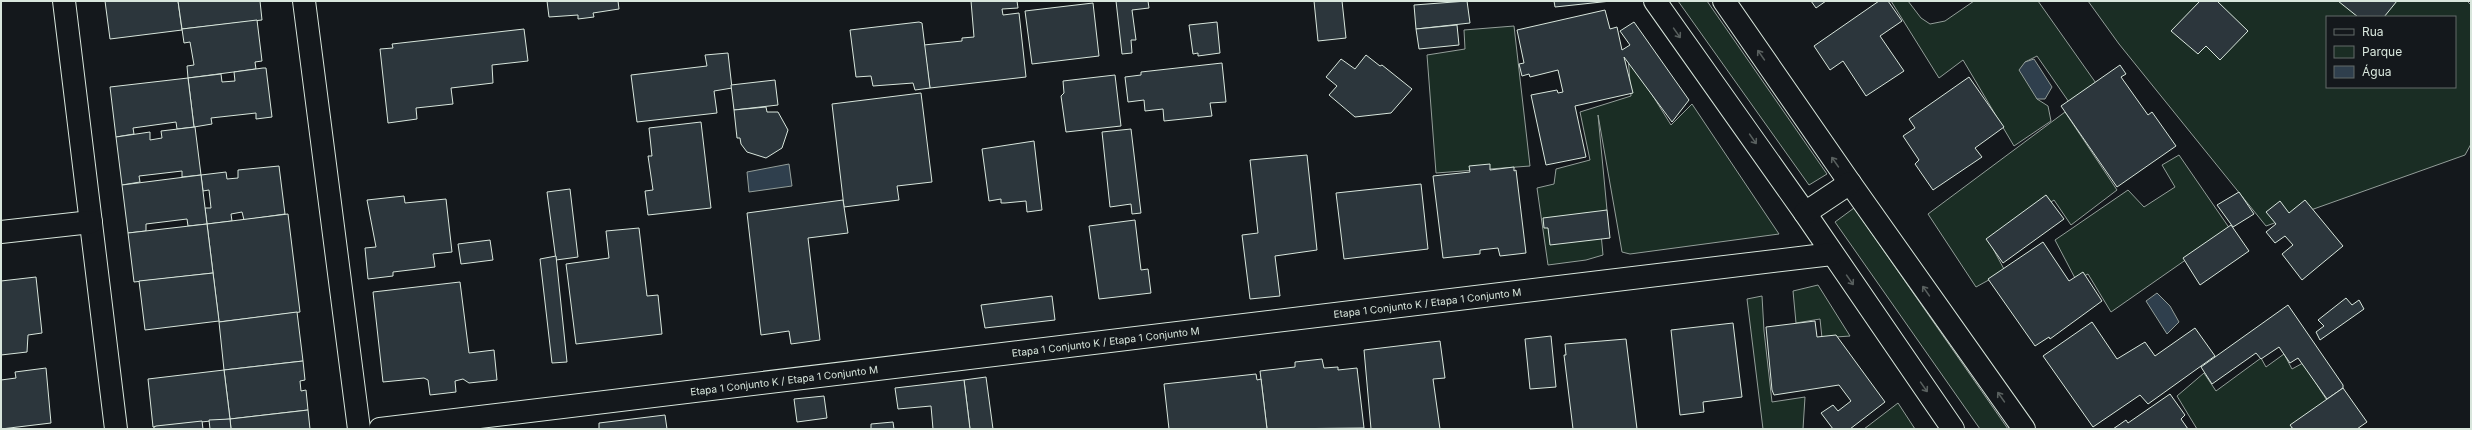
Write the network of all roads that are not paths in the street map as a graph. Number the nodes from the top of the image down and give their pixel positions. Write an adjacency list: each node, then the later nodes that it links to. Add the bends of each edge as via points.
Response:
1 (64, 1): 7 (street)
2 (304, 1): 11 (street)
3 (1655, 1): 6 (street, one-way to 6)
4 (1724, 1): 5 (street, one-way to 4)
5 (1850, 183): 6 (street); 14 (street, one-way to 5)
6 (1805, 213): 9 (street)
7 (91, 222): 8 (street); 10 (street)
8 (1, 232)
9 (1832, 254): 12 (street, Etapa 1 Conjunto K / Etapa 1 Conjunto M); 13 (street, one-way to 13)
10 (116, 429)
11 (359, 429)
12 (380, 429)
13 (1953, 429)
14 (2024, 429)

